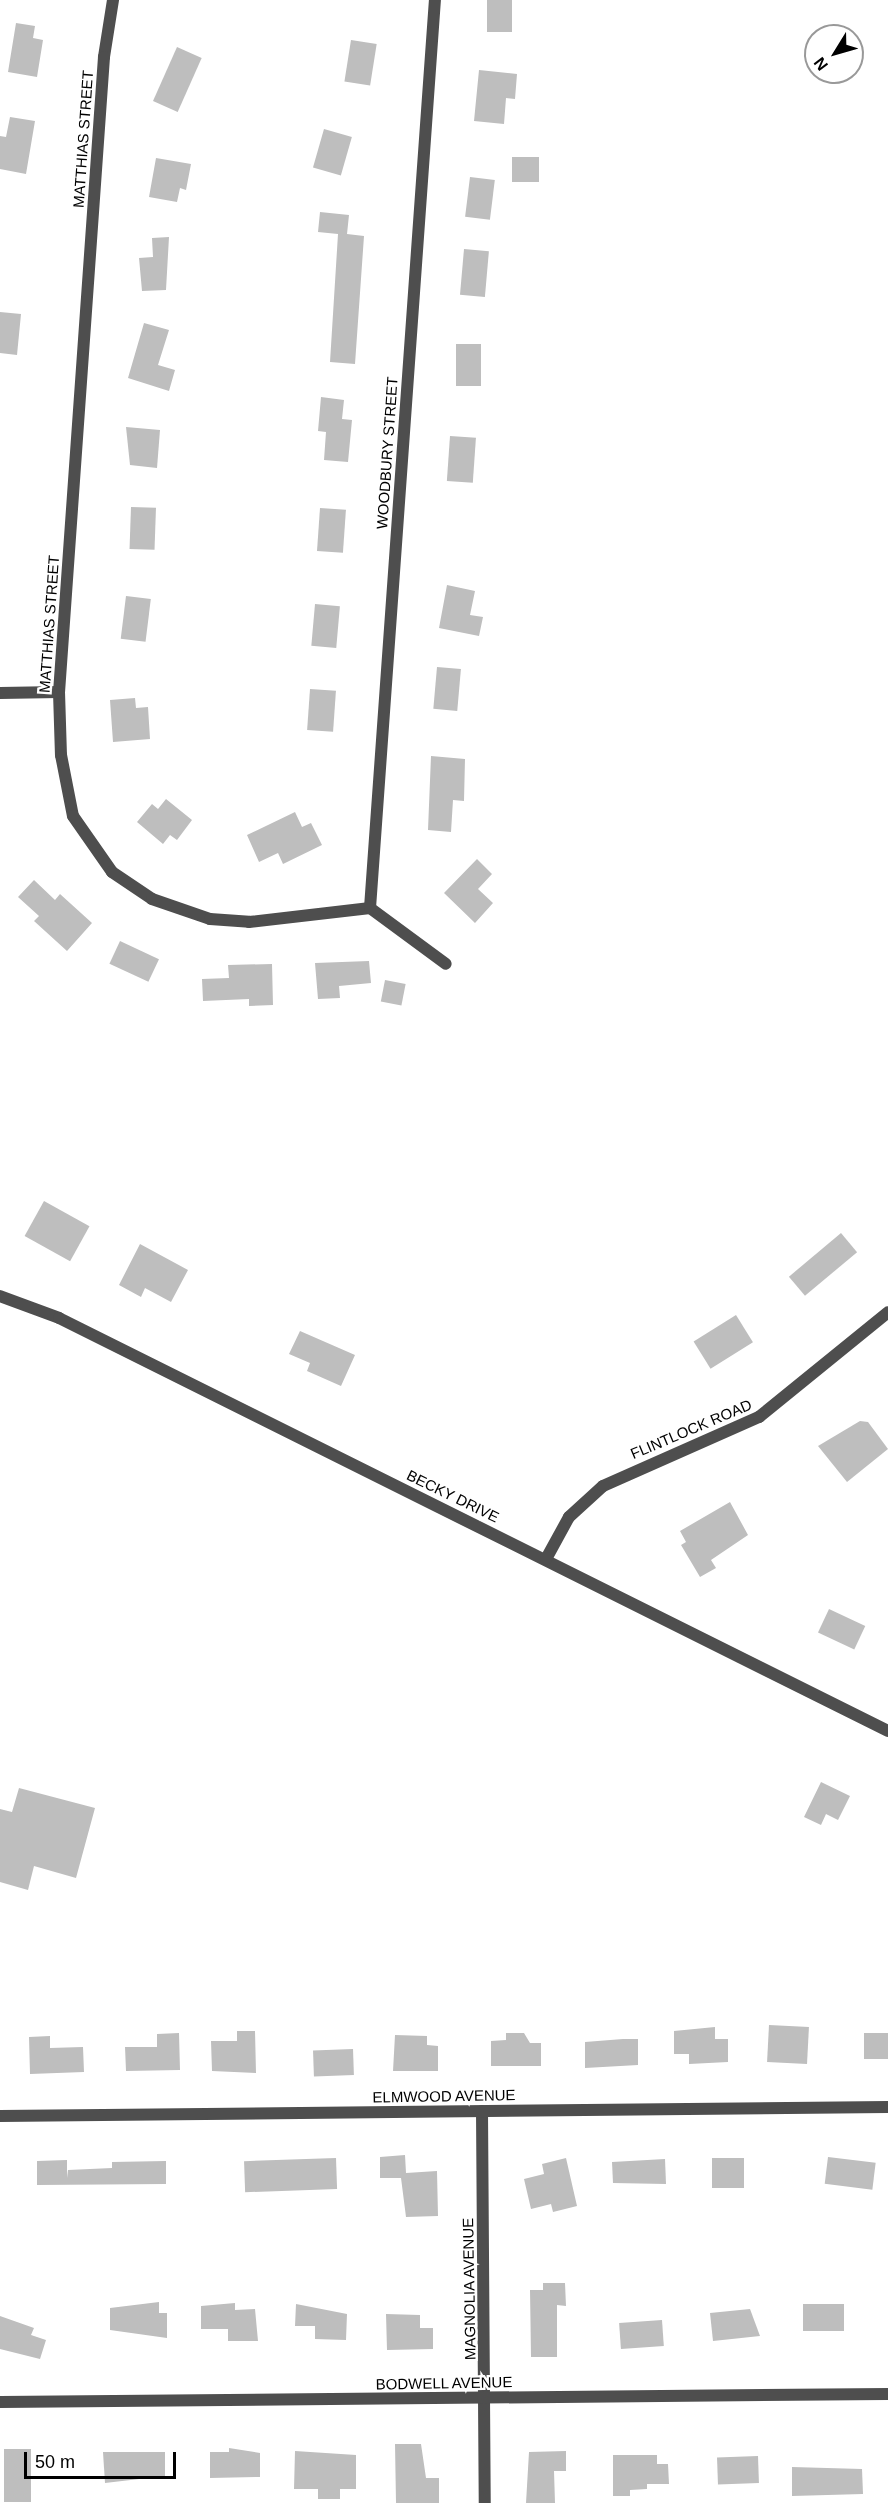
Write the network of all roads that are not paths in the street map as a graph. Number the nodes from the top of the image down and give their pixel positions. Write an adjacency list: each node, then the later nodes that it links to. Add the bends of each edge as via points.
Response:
1 (113, 0): 3 (street, MATTHIAS STREET, via 104,57)
2 (435, 0): 5 (street, WOODBURY STREET)
3 (59, 692): 4 (street); 5 (street, MATTHIAS STREET, via 61,755 73,816 96,855 130,887 220,920 285,920)
4 (0, 693)
5 (370, 908): 6 (street)
6 (446, 964)
7 (0, 1296): 9 (street, BECKY DRIVE, via 59,1318)
8 (888, 1312): 9 (street, FLINTLOCK ROAD, via 759,1417 603,1486 569,1517)
9 (546, 1559): 10 (street, BECKY DRIVE)
10 (888, 1731)
11 (888, 2107): 12 (street, ELMWOOD AVENUE)
12 (482, 2111): 13 (street, ELMWOOD AVENUE); 15 (street, MAGNOLIA AVENUE)
13 (0, 2116)
14 (888, 2394): 15 (street, BODWELL AVENUE)
15 (485, 2397): 16 (street, BODWELL AVENUE); 17 (street, MAGNOLIA AVENUE)
16 (0, 2402)
17 (485, 2503)

